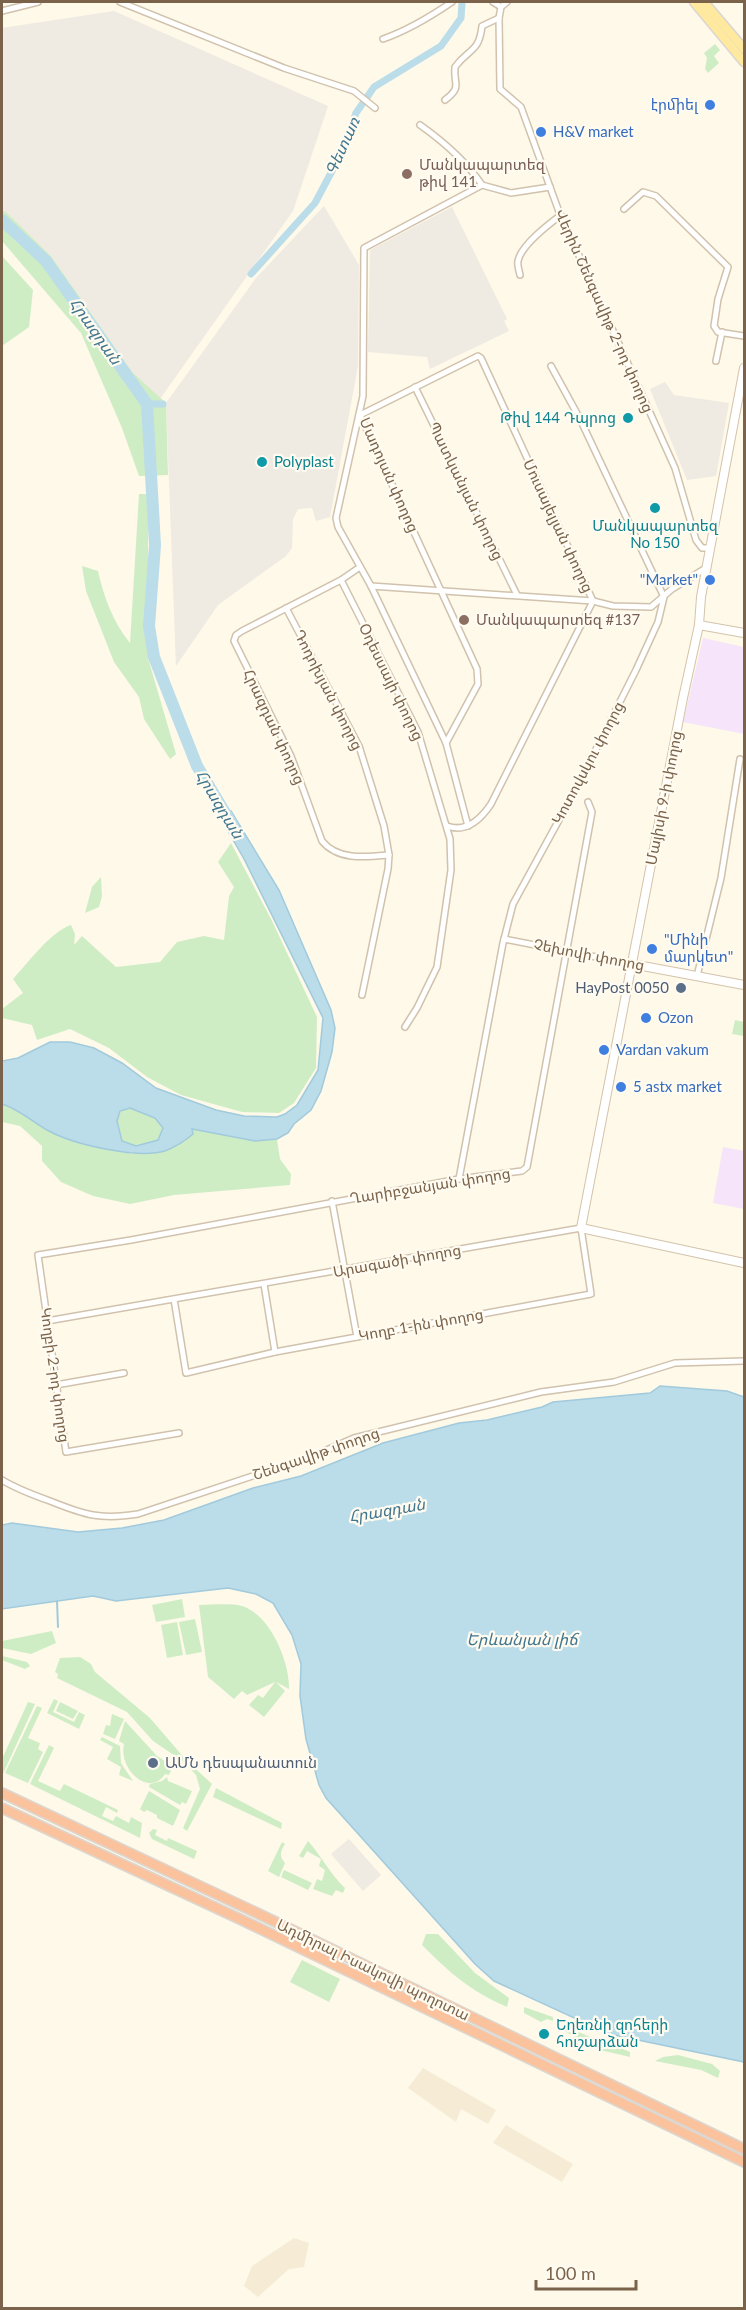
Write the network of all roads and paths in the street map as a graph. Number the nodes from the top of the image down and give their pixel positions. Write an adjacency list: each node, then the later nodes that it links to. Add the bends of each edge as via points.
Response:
1 (38, 2): 9 (street)
2 (120, 2): 15 (street, via 284,68 354,91)
3 (452, 2): 11 (street, via 412,28)
4 (493, 2): 8 (street)
5 (507, 2): 8 (street)
6 (694, 2): 13 (main road)
7 (704, 2): 12 (main road)
8 (501, 7): 10 (street, Վերին Շենգավիթ 2-րդ փողոց)
9 (2, 11)
10 (499, 18): 14 (street, via 482,26 481,41 455,67 457,87); 18 (street, Վերին Շենգավիթ 2-րդ փողոց, via 500,89 521,107)
11 (383, 39)
12 (744, 49)
13 (744, 62)
14 (445, 100)
15 (375, 108)
16 (420, 125): 17 (street, via 471,168)
17 (482, 185): 18 (street, via 511,193); 29 (street, Մադոյան փողոց, via 364,248)
18 (550, 187): 20 (street, Վերին Շենգավիթ 2-րդ փողոց)
19 (624, 209): 22 (street, via 643,192 656,196 728,267 714,326)
20 (561, 215): 21 (street, via 520,254); 30 (street, Վերին Շենգավիթ 2-րդ փողոց, via 675,468 696,540 702,548)
21 (520, 275)
22 (722, 332): 23 (street); 24 (street)
23 (744, 336)
24 (716, 361)
25 (551, 366): 37 (street)
26 (744, 368): 28 (street, Մայիսի 9-ի փողոց)
27 (415, 387): 29 (street); 36 (street, Պատկանյան փողոց); 38 (street, Մուսայելյան փողոց, via 474,357 481,358)
28 (742, 393): 30 (street, Մայիսի 9-ի փողոց)
29 (360, 415): 31 (street, Օդեսսայի փողոց, via 336,518); 35 (street, Մադոյան փողոց)
30 (710, 548): 32 (street, Մայիսի 9-ի փողոց)
31 (360, 567): 33 (street); 34 (street, Օդեսսայի փողոց)
32 (706, 568): 37 (street); 40 (street, Մայիսի 9-ի փողոց)
33 (341, 580): 39 (street); 45 (street, Օդեսսայի փողոց, via 418,732)
34 (371, 586): 35 (street); 42 (street, Օդեսսայի փողոց)
35 (440, 590): 36 (street); 42 (street, Մադոյան փողոց, via 479,679)
36 (517, 595): 38 (street)
37 (664, 597): 38 (street, via 645,608); 48 (street, Կոտովսկու փողոց, via 658,622 636,670 517,894)
38 (593, 601): 46 (street, Մուսայելյան փողոց, via 491,804)
39 (286, 608): 47 (street, Դոդոխյան փողոց, via 359,746); 47 (street, Հրազդան փողոց, via 238,633 234,641 291,756 322,841 348,856)
40 (699, 625): 41 (street); 50 (street, Մայիսի 9-ի փողոց)
41 (744, 633)
42 (446, 743): 46 (street, Օդեսսայի փողոց)
43 (740, 759): 51 (street, via 721,878)
44 (588, 802): 49 (street, Ղարիբջանյան փողոց, via 592,812)
45 (447, 826): 46 (street); 54 (street, Օդեսսայի փողոց, via 451,870 437,967)
46 (468, 826)
47 (390, 857): 53 (street, Դոդոխյան փողոց)
48 (504, 939): 49 (street, Չեխովի փողոց); 55 (street, Կոտովսկու փողոց)
49 (567, 951): 50 (street, Չեխովի փողոց); 55 (street, Ղարիբջանյան փողոց, via 526,1167 516,1173)
50 (632, 964): 51 (street, Չեխովի փողոց); 57 (street, Մայիսի 9-ի փողոց)
51 (698, 976): 52 (street, Չեխովի փողոց)
52 (744, 985)
53 (362, 995)
54 (405, 1027)
55 (459, 1179): 56 (street, Ղարիբջանյան փողոց)
56 (332, 1201): 58 (street, Ղարիբջանյան փողոց); 60 (street)
57 (581, 1228): 59 (street, Արագածի փողոց); 60 (street, Արագածի փողոց); 64 (street, Կողբ 1-ին փողոց, via 591,1294)
58 (38, 1255): 63 (street, Կողբի 2-րդ փողոց)
59 (744, 1263)
60 (344, 1270): 61 (street, Արագածի փողոց); 64 (street)
61 (264, 1284): 62 (street, Արագածի փողոց); 65 (street)
62 (174, 1299): 63 (street, Արագածի փողոց); 65 (street, Կողբ 1-ին փողոց, via 186,1373)
63 (47, 1321): 68 (street, Կողբի 2-րդ փողոց)
64 (357, 1337): 65 (street, Կողբ 1-ին փողոց)
65 (275, 1352)
66 (744, 1361): 70 (street, Շենգավիթ փողոց, via 675,1363 614,1382 542,1392 354,1438 313,1456 138,1514 113,1518 76,1512)
67 (124, 1373): 68 (street)
68 (57, 1385): 69 (street, Կողբի 2-րդ փողոց, via 66,1452)
69 (179, 1433)
70 (2, 1480)
71 (2, 1793): 73 (highway, Ադմիրալ Իսակովի պողոտա)
72 (2, 1808): 74 (highway, Ադմիրալ Իսակովի պողոտա)
73 (744, 2149)
74 (744, 2162)

